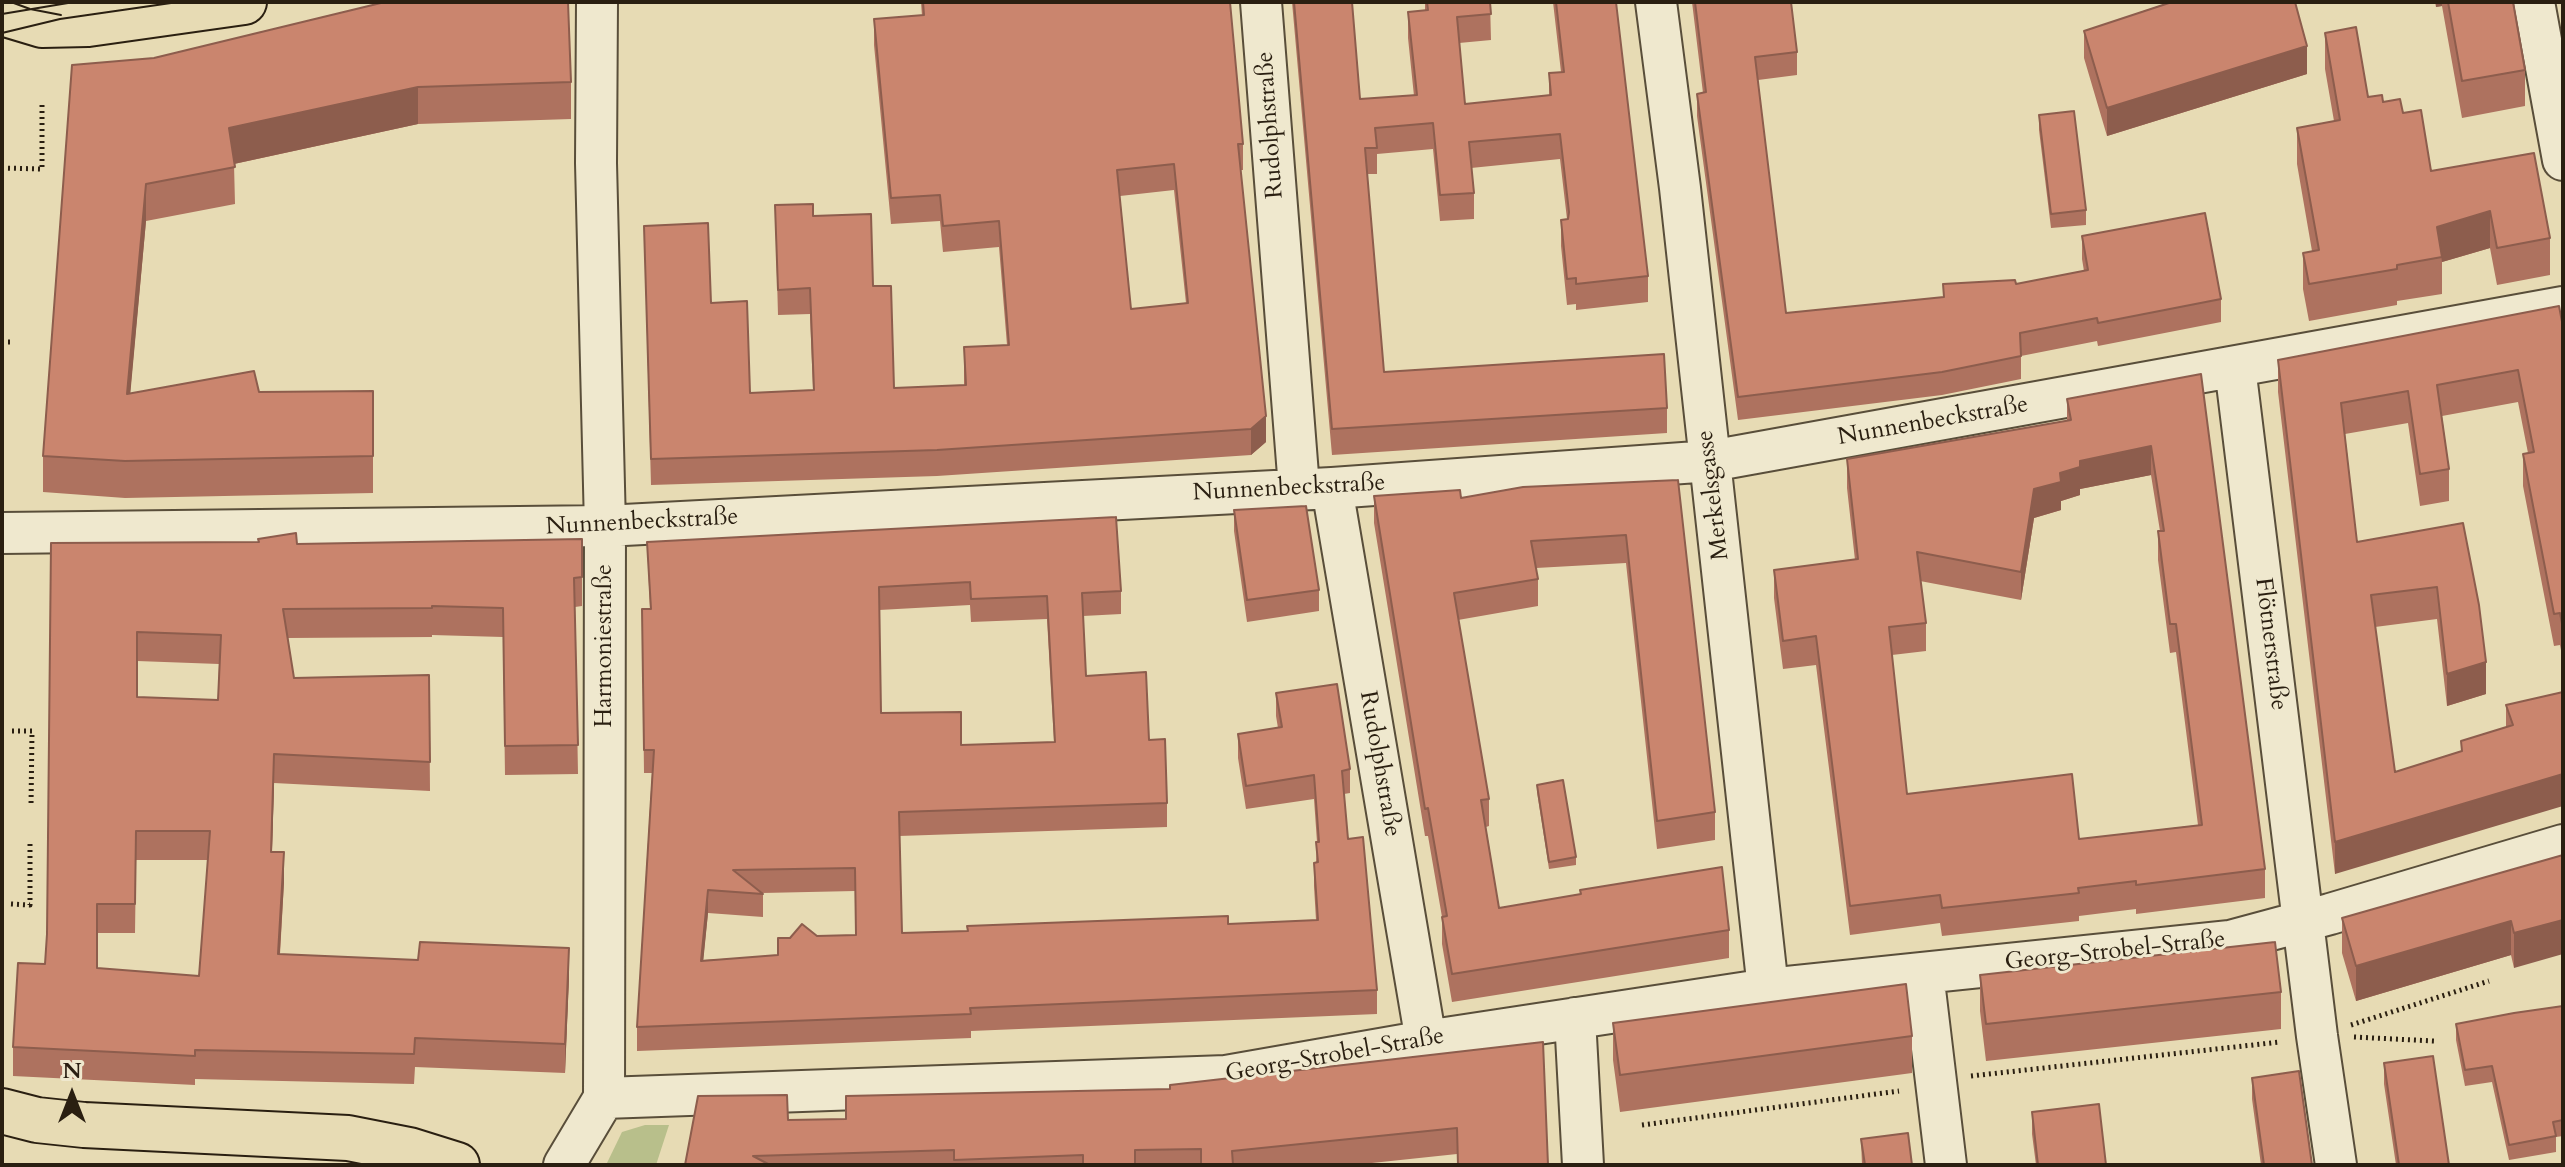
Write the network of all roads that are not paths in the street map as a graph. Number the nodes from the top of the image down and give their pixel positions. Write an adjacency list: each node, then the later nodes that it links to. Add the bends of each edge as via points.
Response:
1 (244, 2): 6 (main road, via 88,24 42,25)
2 (597, 2): 12 (street, Harmoniestraße)
3 (1261, 2): 11 (street, Rudolphstraße)
4 (1656, 2): 10 (street, Merkelsgasse)
5 (2534, 2): 7 (street)
6 (2, 13)
7 (2563, 160)
8 (2563, 307): 9 (street, Nunnenbeckstraße)
9 (2235, 367): 10 (street, Nunnenbeckstraße); 15 (street, Flötnerstraße)
10 (1711, 461): 11 (street, Nunnenbeckstraße); 17 (street, Merkelsgasse)
11 (1316, 488): 12 (street, Nunnenbeckstraße); 19 (street, Rudolphstraße)
12 (605, 526): 13 (street, Nunnenbeckstraße); 20 (street, Harmoniestraße)
13 (2, 533)
14 (2563, 845): 15 (street, Georg-Strobel-Straße)
15 (2305, 921): 16 (street, Georg-Strobel-Straße, via 2230,941); 26 (street, via 2303,1038)
16 (1923, 973): 17 (street, Georg-Strobel-Straße); 25 (street)
17 (1768, 989): 18 (street, Georg-Strobel-Straße)
18 (1575, 1018): 19 (street, Georg-Strobel-Straße); 24 (street)
19 (1426, 1041): 20 (street, Georg-Strobel-Straße, via 1226,1076)
20 (604, 1098): 23 (street)
21 (2, 1111): 22 (main road, via 84,1125 348,1138)
22 (457, 1165)
23 (564, 1165)
24 (1583, 1165)
25 (1946, 1165)
26 (2336, 1165)

